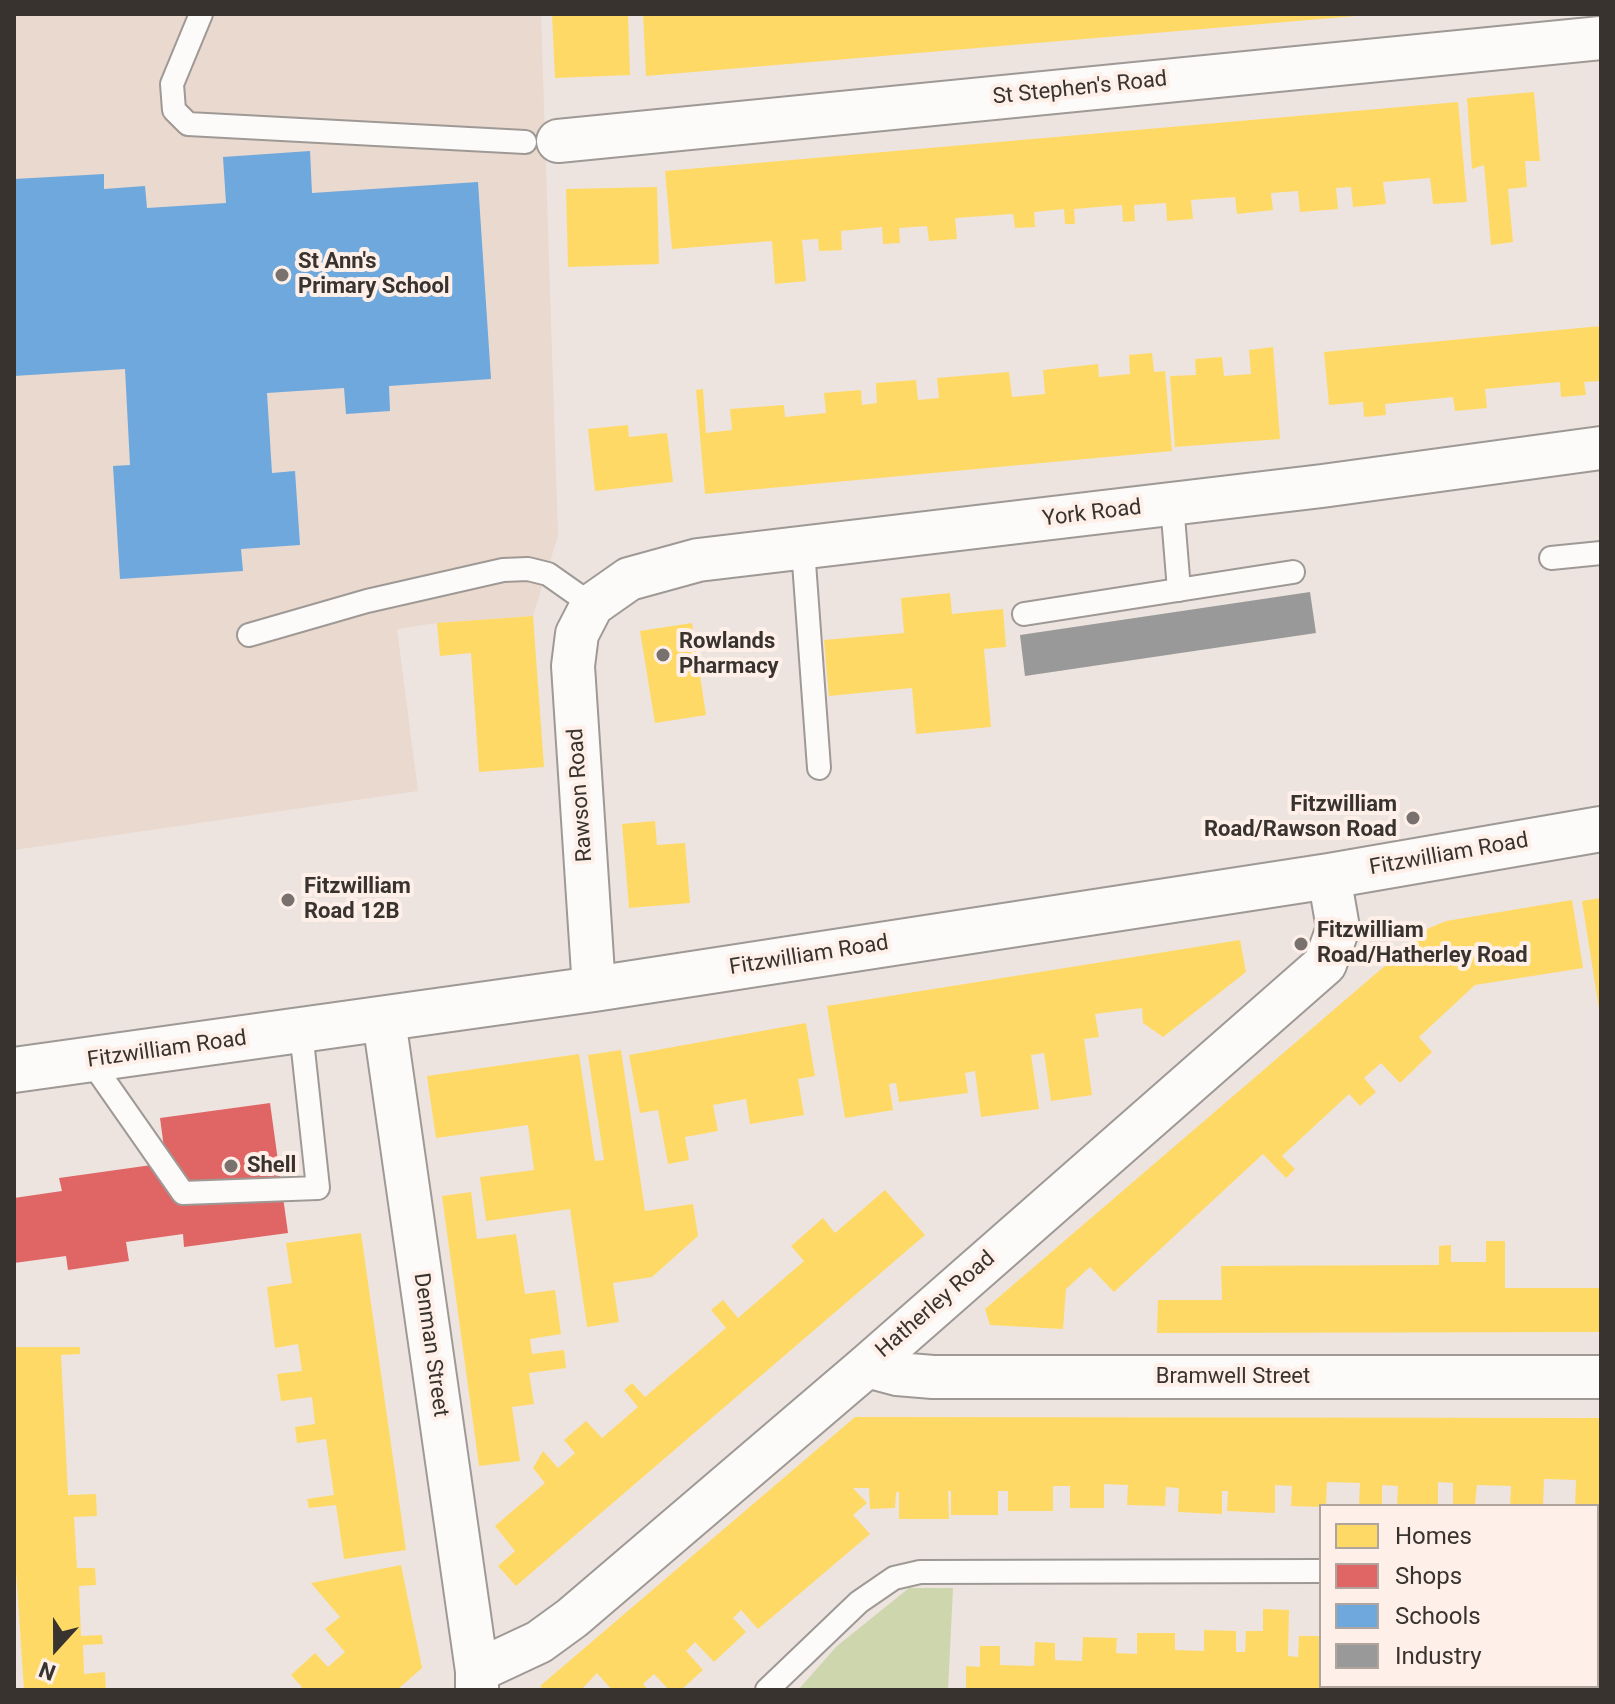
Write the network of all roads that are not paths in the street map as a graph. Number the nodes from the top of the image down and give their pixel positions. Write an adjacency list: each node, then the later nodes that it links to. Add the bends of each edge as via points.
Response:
1 (201, 14): 3 (lane, via 172,84 174,110 188,124)
2 (1601, 38): 3 (street, St Stephen's Road)
3 (541, 141)
4 (1601, 448): 5 (street, York Road)
5 (1172, 504): 6 (street, York Road); 10 (lane)
6 (803, 549): 11 (street, York Road, via 698,560 629,579); 14 (lane)
7 (1601, 553): 8 (lane)
8 (1551, 558)
9 (1293, 572): 10 (lane)
10 (1179, 590): 12 (lane)
11 (592, 605): 13 (lane, via 548,574 503,570); 17 (street, Rawson Road, via 577,634 573,666)
12 (1024, 614)
13 (249, 635)
14 (819, 768)
15 (1601, 829): 16 (main road, Fitzwilliam Road)
16 (1329, 876): 17 (main road, Fitzwilliam Road); 22 (street, Hatherley Road, via 1338,928 1325,964)
17 (594, 989): 18 (main road, Fitzwilliam Road)
18 (384, 1020): 19 (main road, Fitzwilliam Road); 25 (street, Denman Street)
19 (301, 1031): 20 (main road, Fitzwilliam Road); 20 (lane, via 318,1188 183,1193)
20 (90, 1060): 21 (main road, Fitzwilliam Road)
21 (14, 1070)
22 (867, 1366): 23 (street, Bramwell Street, via 933,1377); 25 (street, Hatherley Road, via 572,1618)
23 (1601, 1377)
24 (1319, 1571): 26 (lane, via 920,1572 894,1578 859,1602)
25 (477, 1680)
26 (767, 1690)

